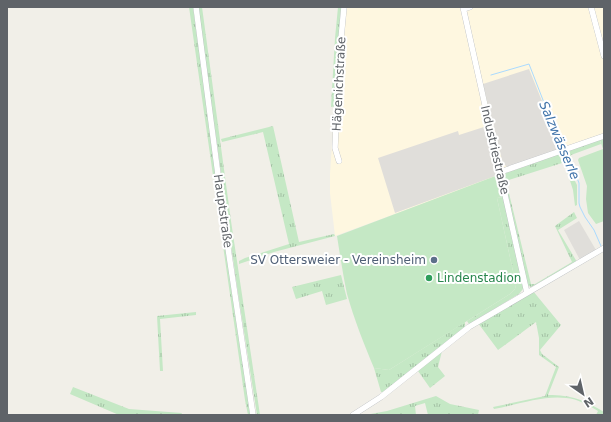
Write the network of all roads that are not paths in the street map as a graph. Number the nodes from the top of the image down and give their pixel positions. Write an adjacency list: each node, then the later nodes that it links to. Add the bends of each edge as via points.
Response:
1 (196, 7): 12 (street, Hauptstraße)
2 (344, 7): 8 (street, Hägenichstraße, via 335,148)
3 (470, 7): 5 (street)
4 (591, 7): 6 (street)
5 (463, 8): 9 (street, Industriestraße)
6 (604, 56)
7 (604, 136): 9 (street)
8 (339, 161)
9 (500, 172): 11 (street, Industriestraße)
10 (602, 249): 11 (street)
11 (527, 293): 13 (street, via 469,328 381,397)
12 (253, 415)
13 (353, 415)

